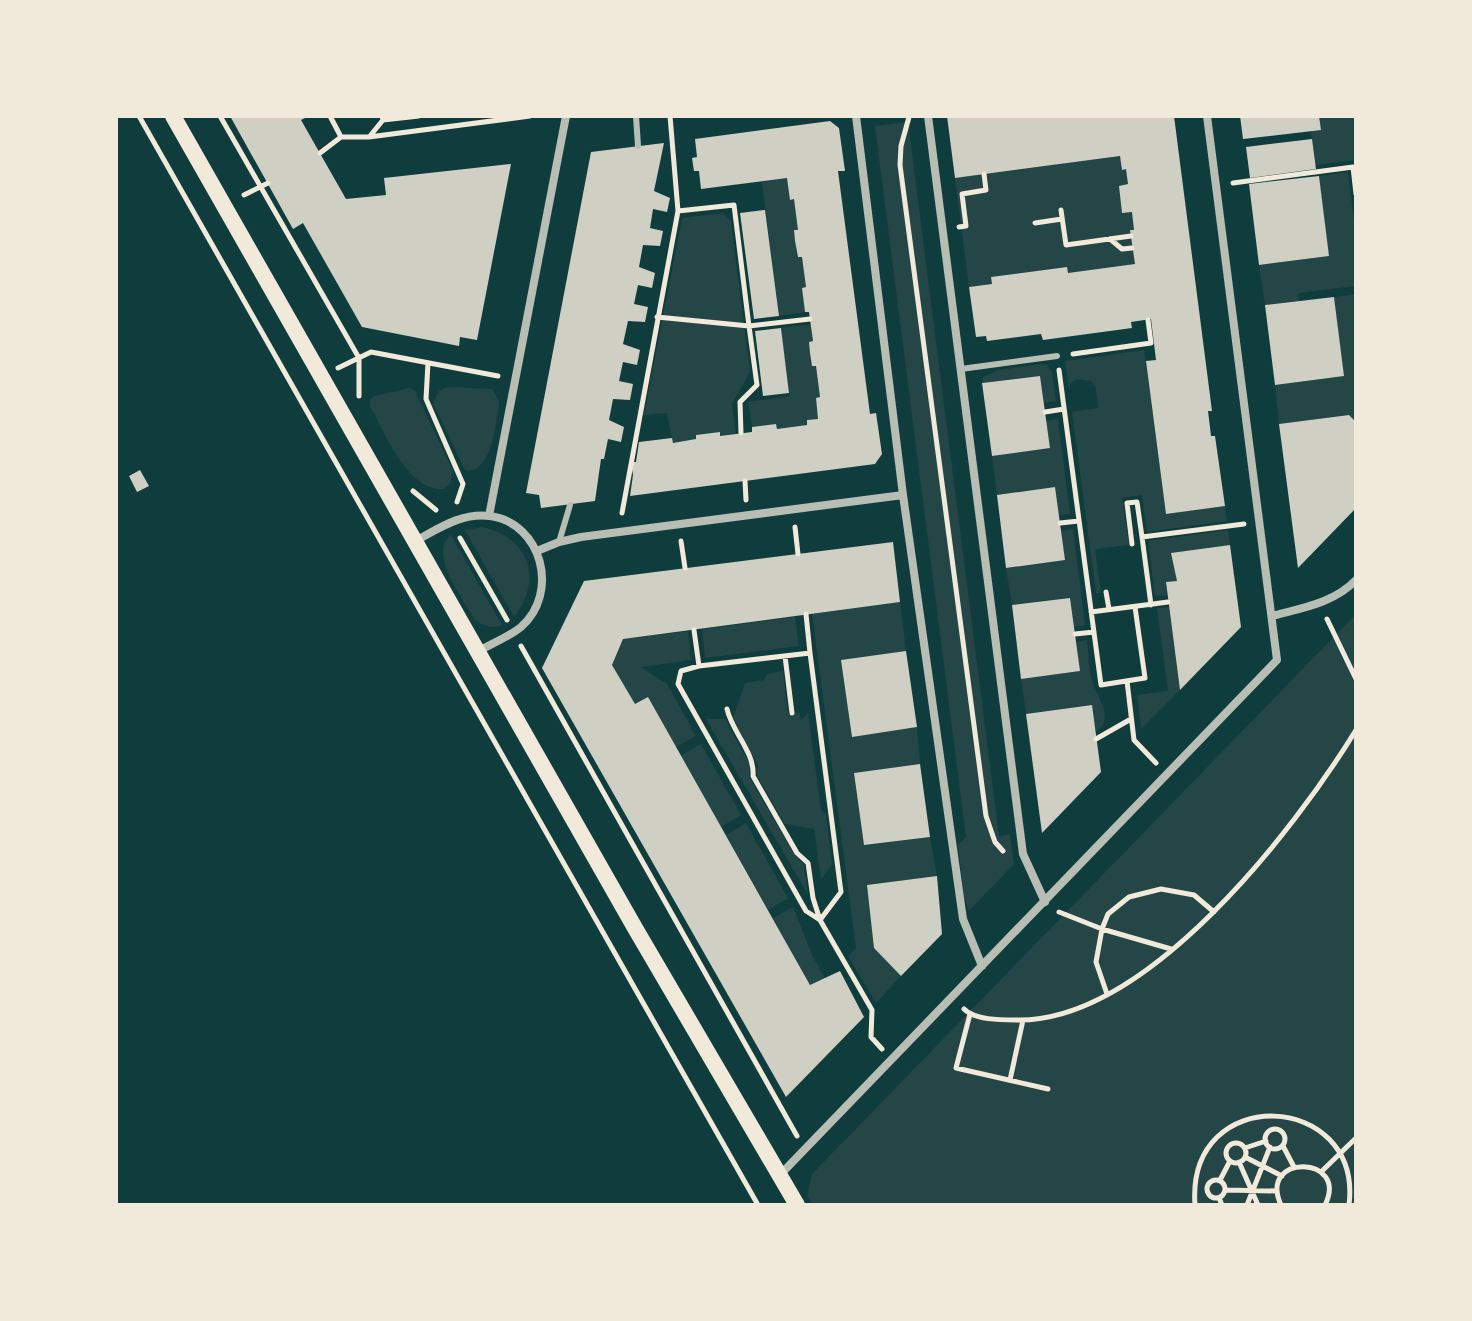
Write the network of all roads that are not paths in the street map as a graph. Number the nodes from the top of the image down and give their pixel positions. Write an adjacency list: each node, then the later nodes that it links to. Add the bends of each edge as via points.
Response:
1 (173, 116): 13 (main road)
2 (566, 116): 12 (street)
3 (636, 116): 7 (lane)
4 (856, 116): 10 (street)
5 (928, 116): 9 (street)
6 (1207, 116): 17 (street)
7 (638, 146)
8 (1057, 356): 9 (lane)
9 (961, 369): 19 (street, via 1023,854)
10 (903, 495): 14 (street); 20 (street, via 963,919)
11 (570, 505): 14 (lane)
12 (489, 516): 13 (street, via 451,522); 15 (street, via 523,533)
13 (415, 542): 18 (main road)
14 (559, 542): 15 (street)
15 (537, 551): 18 (street, via 540,596 530,616)
16 (1356, 580): 17 (street, via 1319,604)
17 (1272, 616): 19 (street, via 1277,660)
18 (478, 651): 21 (main road)
19 (1045, 902): 20 (street)
20 (982, 966): 21 (street)
21 (778, 1177): 22 (main road)
22 (797, 1205)

